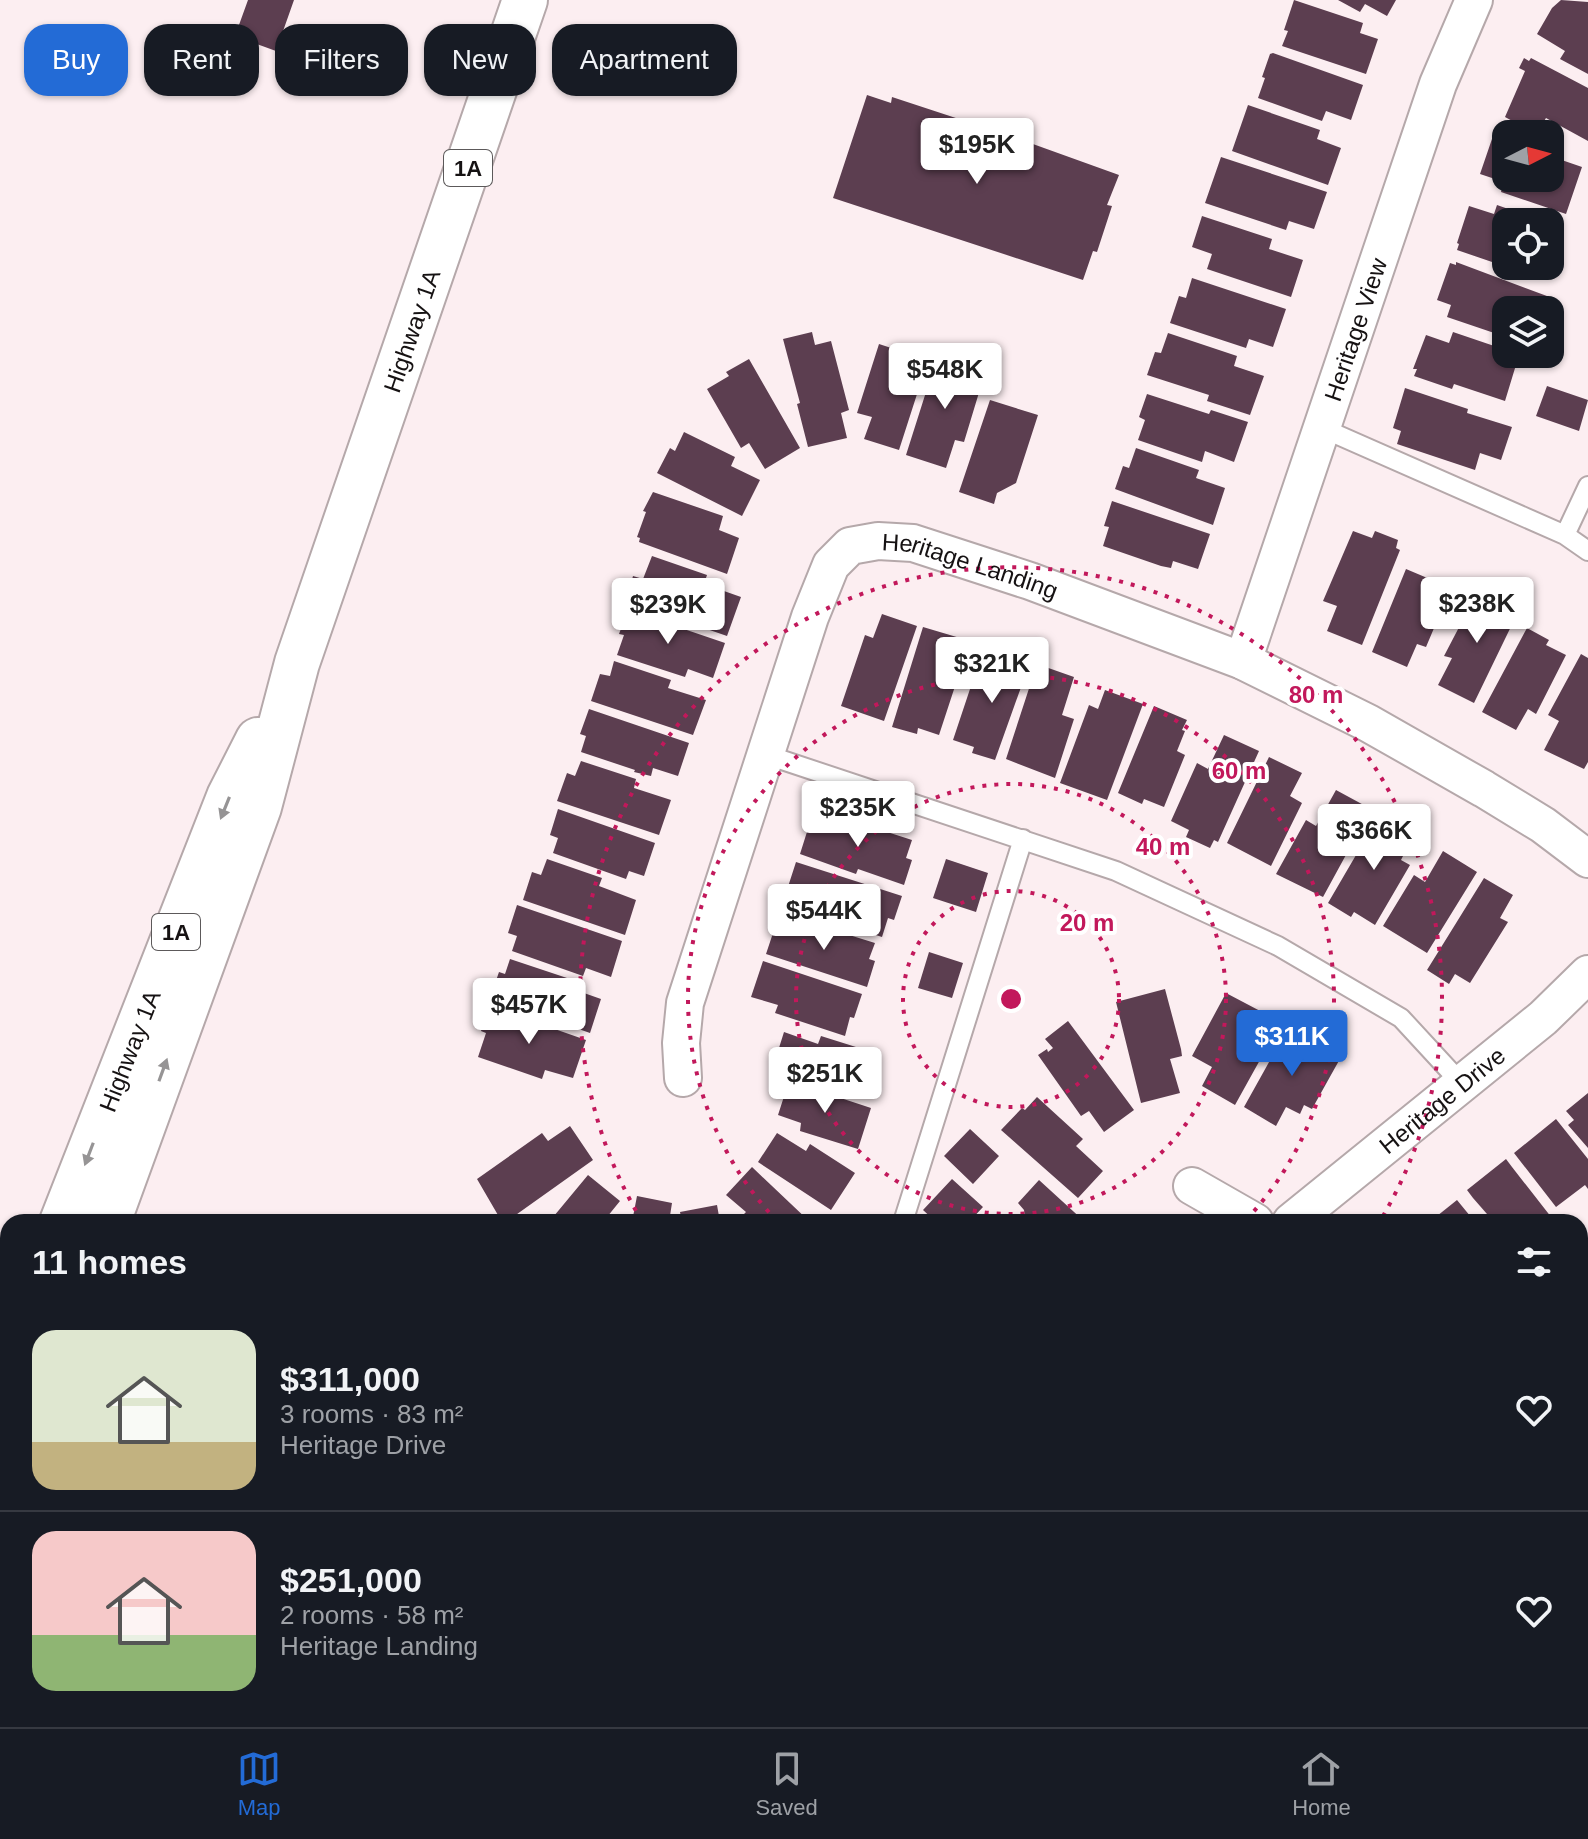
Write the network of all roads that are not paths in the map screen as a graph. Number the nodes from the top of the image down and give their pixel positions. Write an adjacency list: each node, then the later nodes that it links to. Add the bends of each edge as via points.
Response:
1 (525, 0): 8 (main road, Highway 1A / 1A)
2 (1474, 0): 3 (street, Heritage View, via 1438,84)
3 (1322, 428): 5 (lane); 7 (street, Heritage View)
4 (1588, 486): 5 (lane)
5 (1565, 535): 6 (lane)
6 (1588, 551)
7 (1243, 661): 9 (street, Heritage Landing, via 913,543 850,546 831,565 822,584); 11 (street, Heritage Landing, via 1458,774)
8 (297, 663): 16 (main road, Highway 1A / 1A, one-way to 16, via 229,797); 17 (main road, Highway 1A / 1A, one-way to 8, via 259,807)
9 (764, 754): 10 (lane); 13 (street, Heritage Landing, via 685,1003)
10 (1023, 839): 14 (lane, via 1116,871 1278,946 1401,1018); 18 (lane)
11 (1588, 859)
12 (1588, 974): 14 (street, Heritage Drive, via 1543,1018)
13 (683, 1078)
14 (1461, 1083): 20 (street, Heritage Drive)
15 (1192, 1186): 19 (street)
16 (65, 1214)
17 (111, 1214)
18 (906, 1214)
19 (1241, 1214)
20 (1301, 1214)

